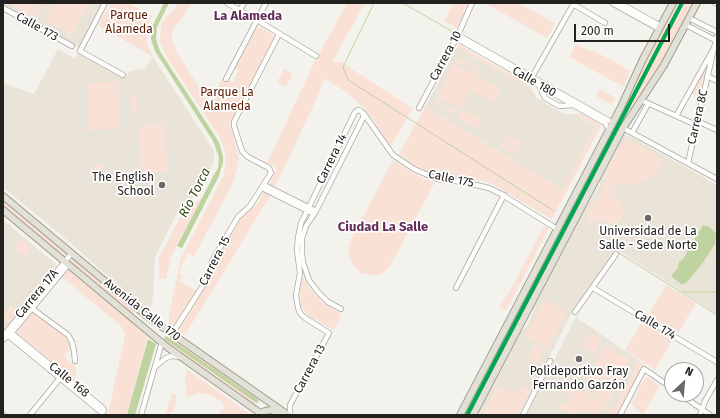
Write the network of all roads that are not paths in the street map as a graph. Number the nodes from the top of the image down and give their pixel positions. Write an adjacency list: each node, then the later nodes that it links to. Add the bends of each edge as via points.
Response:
1 (105, 3): 25 (street, via 80,51)
2 (227, 3): 12 (street)
3 (244, 3): 12 (street)
4 (266, 3): 14 (street)
5 (472, 3): 20 (street, Carrera 10)
6 (612, 3): 10 (street)
7 (673, 3): 17 (main road)
8 (697, 3): 13 (main road)
9 (574, 4): 15 (street); 27 (street)
10 (622, 5): 17 (street)
11 (3, 8): 22 (street, Calle 173)
12 (240, 10): 14 (street)
13 (689, 18): 16 (main road); 18 (street)
14 (257, 20): 19 (street); 28 (street)
15 (605, 23)
16 (686, 25): 21 (street); 31 (main road)
17 (660, 28): 37 (main road)
18 (717, 32)
19 (279, 34): 24 (street); 45 (street, Carrera 15, via 234,122 244,154 271,170)
20 (457, 36): 27 (street, Calle 180); 30 (street, Calle 180); 34 (street, Carrera 10)
21 (716, 38): 23 (street, Carrera 8C)
22 (72, 46)
23 (714, 48): 26 (street, Carrera 8C); 36 (street)
24 (316, 56)
25 (124, 75)
26 (707, 76): 29 (street); 38 (street, Carrera 8C)
27 (532, 77): 37 (street, Calle 180)
28 (226, 79)
29 (717, 81)
30 (539, 85): 33 (street, Calle 180); 33 (street, via 546,98 559,106)
31 (641, 100): 32 (street); 39 (main road)
32 (648, 104): 36 (street); 42 (street)
33 (574, 105): 40 (street, Calle 180, via 605,123)
34 (418, 108)
35 (362, 111): 46 (street, Calle 175, via 393,155 403,163 436,179 476,184); 48 (street, Carrera 14, via 355,112); 50 (street, via 363,118)
36 (676, 116): 38 (street)
37 (613, 123): 40 (main road)
38 (696, 123): 41 (street); 43 (street, Carrera 8C)
39 (623, 128): 42 (street); 84 (main road)
40 (609, 130): 51 (main road)
41 (717, 130)
42 (632, 133): 43 (street)
43 (688, 163): 44 (street)
44 (717, 179)
45 (263, 187): 48 (street); 63 (street, Carrera 15, via 250,206 238,217 212,261 207,279)
46 (504, 195): 51 (street, Calle 175); 57 (street)
47 (3, 196): 52 (main road, Avenida Calle 170)
48 (308, 209): 50 (street); 56 (street, Carrera 14, via 301,223 298,238)
49 (3, 210): 54 (main road, Avenida Calle 170)
50 (315, 212): 55 (street, via 302,238)
51 (557, 229): 83 (main road)
52 (72, 253): 54 (street, Carrera 17A); 63 (main road, Avenida Calle 170)
53 (616, 254): 58 (street)
54 (66, 263): 59 (street, Carrera 17A); 65 (main road, Avenida Calle 170)
55 (303, 263): 56 (street); 60 (street, via 318,292 328,302)
56 (300, 273): 75 (street, Carrera 13, via 296,295 300,313 329,333)
57 (456, 288)
58 (593, 288): 61 (street); 69 (street, Calle 174)
59 (30, 307): 62 (street, Carrera 17A); 67 (street, via 68,335)
60 (341, 309)
61 (575, 312)
62 (7, 333): 64 (street, Carrera 17A); 71 (street, Calle 168); 71 (street, Calle 168, via 103,408 104,412)
63 (172, 334): 76 (main road, Avenida Calle 170)
64 (3, 340)
65 (162, 342): 66 (main road, Avenida Calle 170); 70 (street)
66 (182, 358): 70 (street, via 166,358); 78 (main road, Avenida Calle 170)
67 (75, 361)
68 (550, 361): 85 (street)
69 (717, 362)
70 (154, 369): 80 (street)
71 (60, 378): 79 (street)
72 (717, 380): 77 (street)
73 (664, 383): 86 (street, via 644,369)
74 (692, 402): 77 (street)
75 (290, 404): 76 (street, Carrera 13); 82 (street, Carrera 13)
76 (278, 408): 82 (main road, Avenida Calle 170)
77 (702, 409): 87 (street); 88 (street)
78 (261, 414): 81 (main road, via 271,410)
79 (30, 415)
80 (141, 415)
81 (282, 415)
82 (289, 415)
83 (460, 415)
84 (474, 415)
85 (523, 415)
86 (620, 415)
87 (700, 415)
88 (710, 415)

